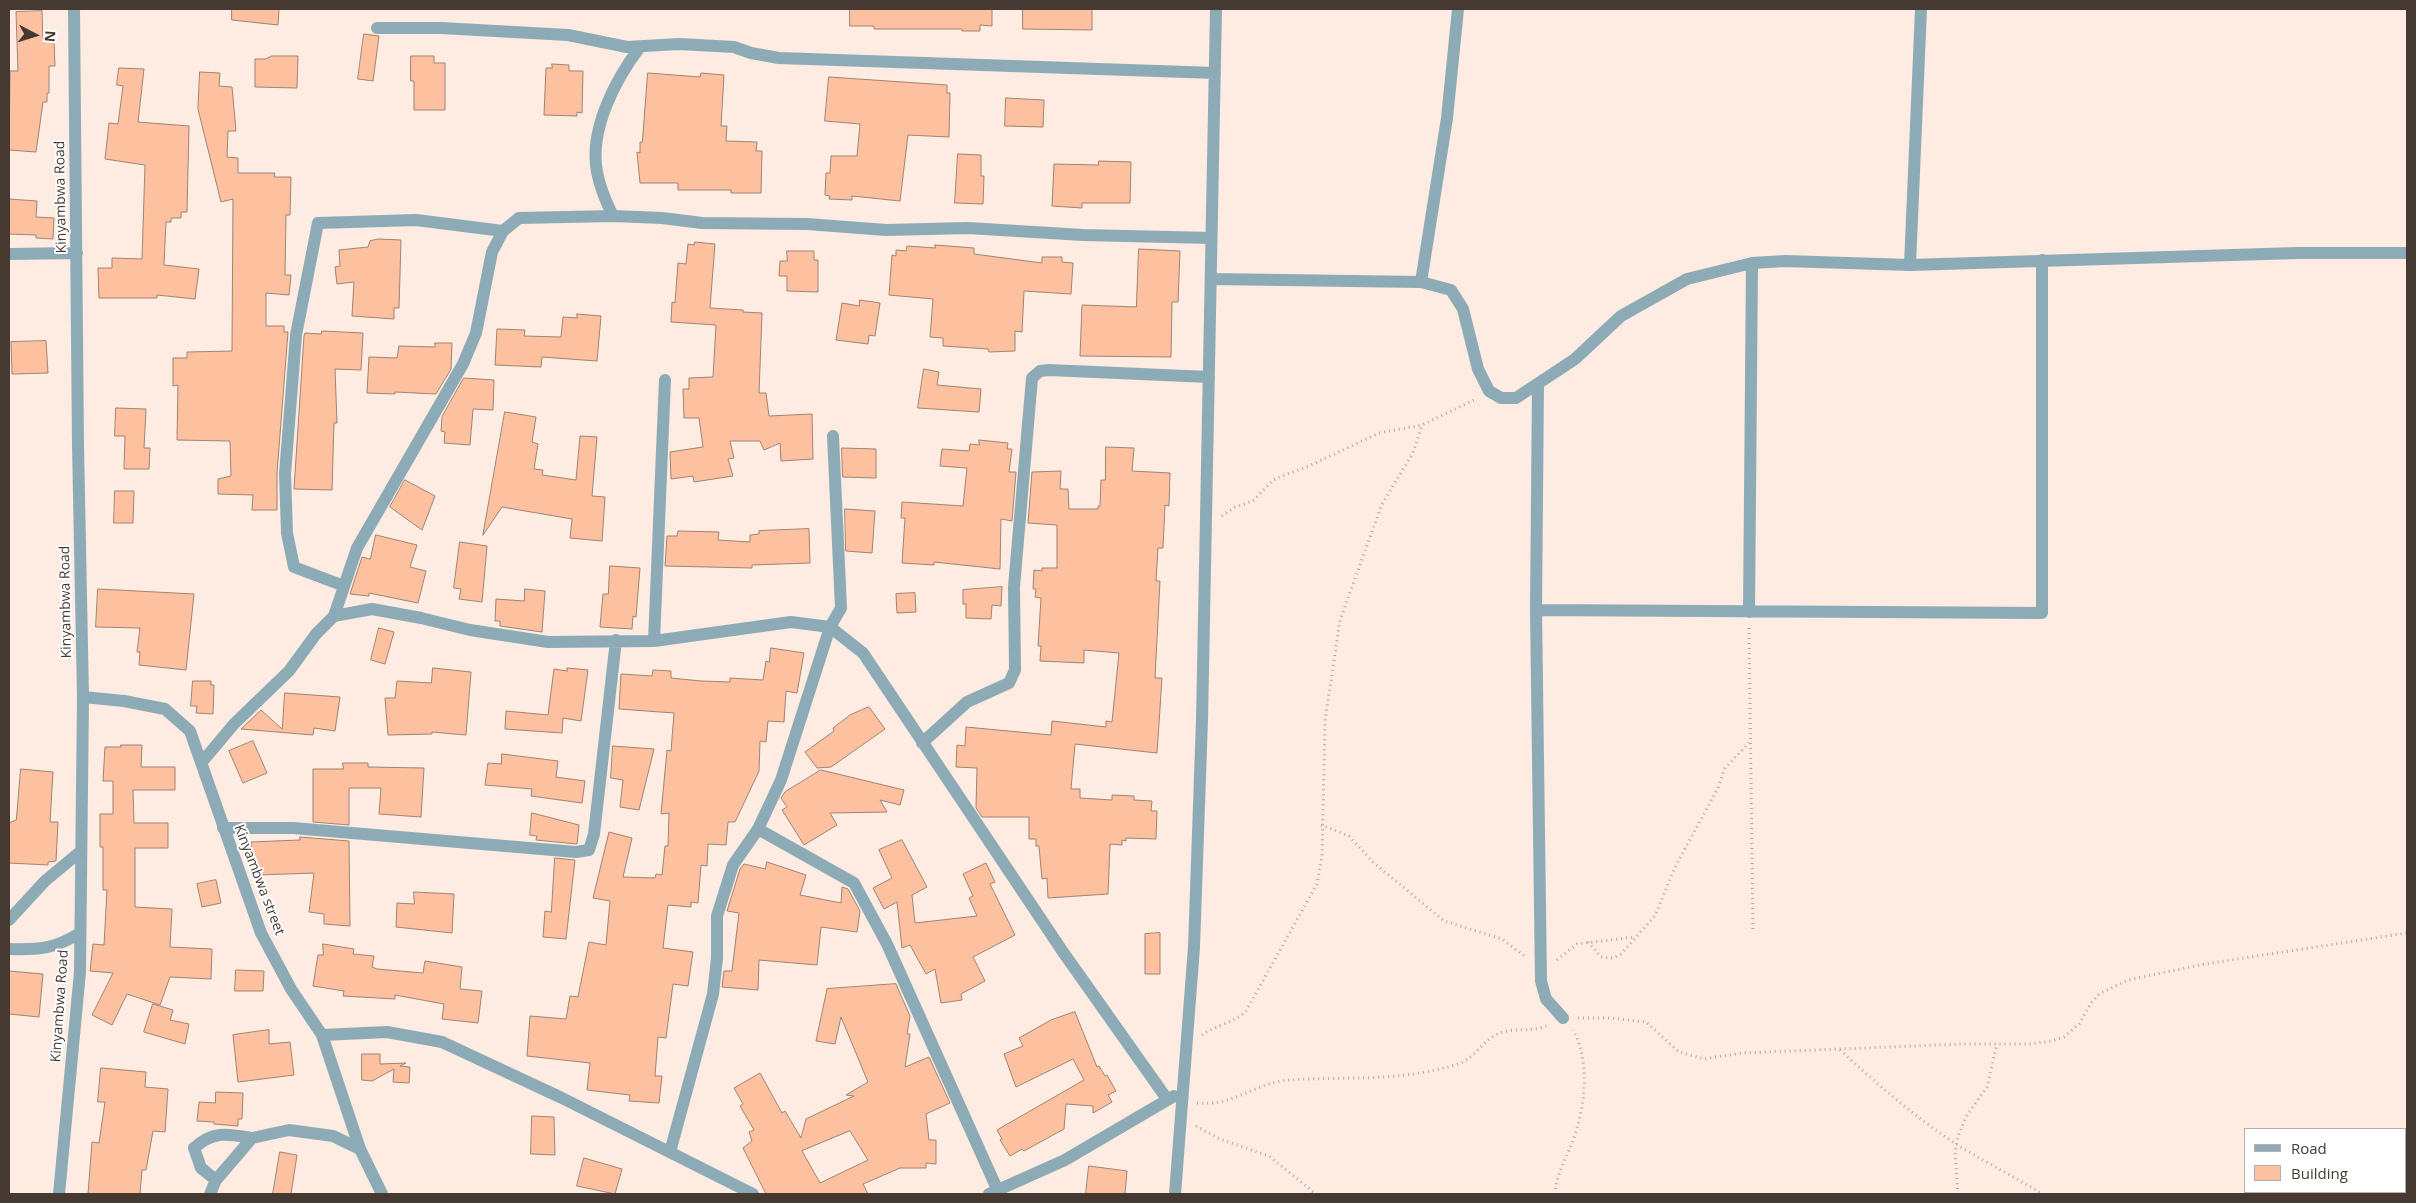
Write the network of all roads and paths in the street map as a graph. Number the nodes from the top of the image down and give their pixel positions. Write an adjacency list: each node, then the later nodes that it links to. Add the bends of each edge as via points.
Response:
1 (74, 9): 11 (street, Kinyambwa Road)
2 (1216, 9): 7 (street)
3 (1458, 9): 18 (street, via 1447,118)
4 (1921, 9): 16 (street)
5 (376, 28): 6 (street, via 568,35 613,46)
6 (640, 47): 7 (street, via 678,44 734,47 779,58); 8 (street, via 619,78 596,146 596,171)
7 (1214, 72): 10 (street)
8 (613, 216): 9 (street, via 519,218); 10 (street, via 886,230 968,228)
9 (503, 231): 26 (street, via 492,252 476,334 463,364 357,548); 26 (street, via 416,220 318,222 296,335 285,474 287,533 294,567)
10 (1211, 238): 17 (street)
11 (77, 253): 13 (street); 33 (street, Kinyambwa Road)
12 (2407, 253): 14 (street)
13 (9, 254)
14 (2042, 260): 16 (street); 28 (street, via 2042,613)
15 (1752, 262): 16 (street); 21 (street, via 1687,279 1621,316 1575,359); 28 (street)
16 (1910, 265)
17 (1212, 279): 18 (street); 19 (street)
18 (1421, 282): 22 (street, via 1451,290 1463,309 1478,369)
19 (1209, 377): 25 (street); 35 (street, via 1049,370 1040,371 1032,378 1014,587 1016,670 1009,683 967,702)
20 (665, 380): 32 (street)
21 (1538, 385): 22 (street, via 1516,398 1501,398); 27 (street)
22 (1489, 391): 23 (path)
23 (1422, 426): 25 (path, via 1379,433 1273,480 1253,500 1235,507); 37 (path, via 1413,453 1382,504 1340,620 1325,721)
24 (833, 436): 30 (street, via 841,608)
25 (1205, 528): 52 (street, via 1195,927)
26 (344, 586): 29 (street)
27 (1536, 610): 28 (street); 48 (street)
28 (1749, 612): 34 (path)
29 (334, 616): 31 (street, via 372,609 470,630 548,642); 36 (street, via 316,634 289,671 234,724)
30 (830, 627): 32 (street, via 791,622); 35 (street, via 862,653); 39 (street, via 780,780)
31 (616, 640): 32 (street); 38 (street, via 594,834 589,850 576,852 293,828)
32 (654, 641)
33 (83, 697): 36 (street, Kinyambwa street, via 165,709 190,731); 40 (street, Kinyambwa Road)
34 (1750, 742): 42 (path); 45 (path, via 1725,768 1718,788 1675,867 1655,916)
35 (922, 743): 55 (street)
36 (202, 762): 38 (street, Kinyambwa street)
37 (1321, 825): 48 (path, via 1349,836 1373,862 1444,921 1502,939); 52 (path, via 1321,870 1317,884 1251,1003 1241,1017 1211,1028)
38 (223, 828): 50 (street, Kinyambwa street, via 261,933)
39 (758, 829): 60 (street, via 733,865 717,916 713,994); 62 (street, via 854,883 887,944)
40 (81, 851): 41 (street, via 44,881); 43 (street, Kinyambwa Road)
41 (9, 920)
42 (1753, 932)
43 (80, 933): 47 (street, via 60,945); 63 (street, Kinyambwa Road, via 80,972)
44 (2407, 933): 51 (path, via 2206,964 2128,980 2099,994 2079,1024 2064,1037 2051,1042)
45 (1635, 937): 46 (path); 46 (path, via 1621,954 1613,958 1601,956)
46 (1588, 942): 48 (path, via 1577,944 1552,964)
47 (9, 950)
48 (1540, 967): 49 (street, via 1540,981 1546,999)
49 (1563, 1018): 53 (path, via 1646,1022 1671,1046 1696,1059 1736,1053); 54 (path, via 1536,1030 1512,1029 1497,1034 1466,1061 1428,1071 1271,1083 1220,1103); 69 (path, via 1577,1037 1584,1083 1573,1142 1559,1172)
50 (322, 1035): 59 (street, Kinyambwa street); 60 (street, via 387,1032 442,1042)
51 (1997, 1044): 53 (path); 58 (path, via 1987,1087 1962,1124)
52 (1186, 1047): 54 (street)
53 (1840, 1050): 58 (path, via 1900,1103)
54 (1182, 1097): 55 (street); 56 (street)
55 (1167, 1099): 62 (street, via 1065,1160)
56 (1181, 1117): 67 (street); 68 (path, via 1220,1139 1269,1156)
57 (252, 1138): 59 (street, via 289,1130 333,1136); 61 (street); 61 (street, via 222,1134 206,1138 194,1148 201,1168)
58 (1957, 1144): 70 (path, via 1955,1172); 71 (path)
59 (360, 1149): 65 (street, Kinyambwa street)
60 (670, 1152): 66 (street)
61 (216, 1180): 64 (street)
62 (993, 1193)
63 (59, 1194)
64 (210, 1194)
65 (382, 1194)
66 (753, 1194)
67 (1175, 1194)
68 (1316, 1194)
69 (1555, 1194)
70 (1958, 1194)
71 (2042, 1194)

